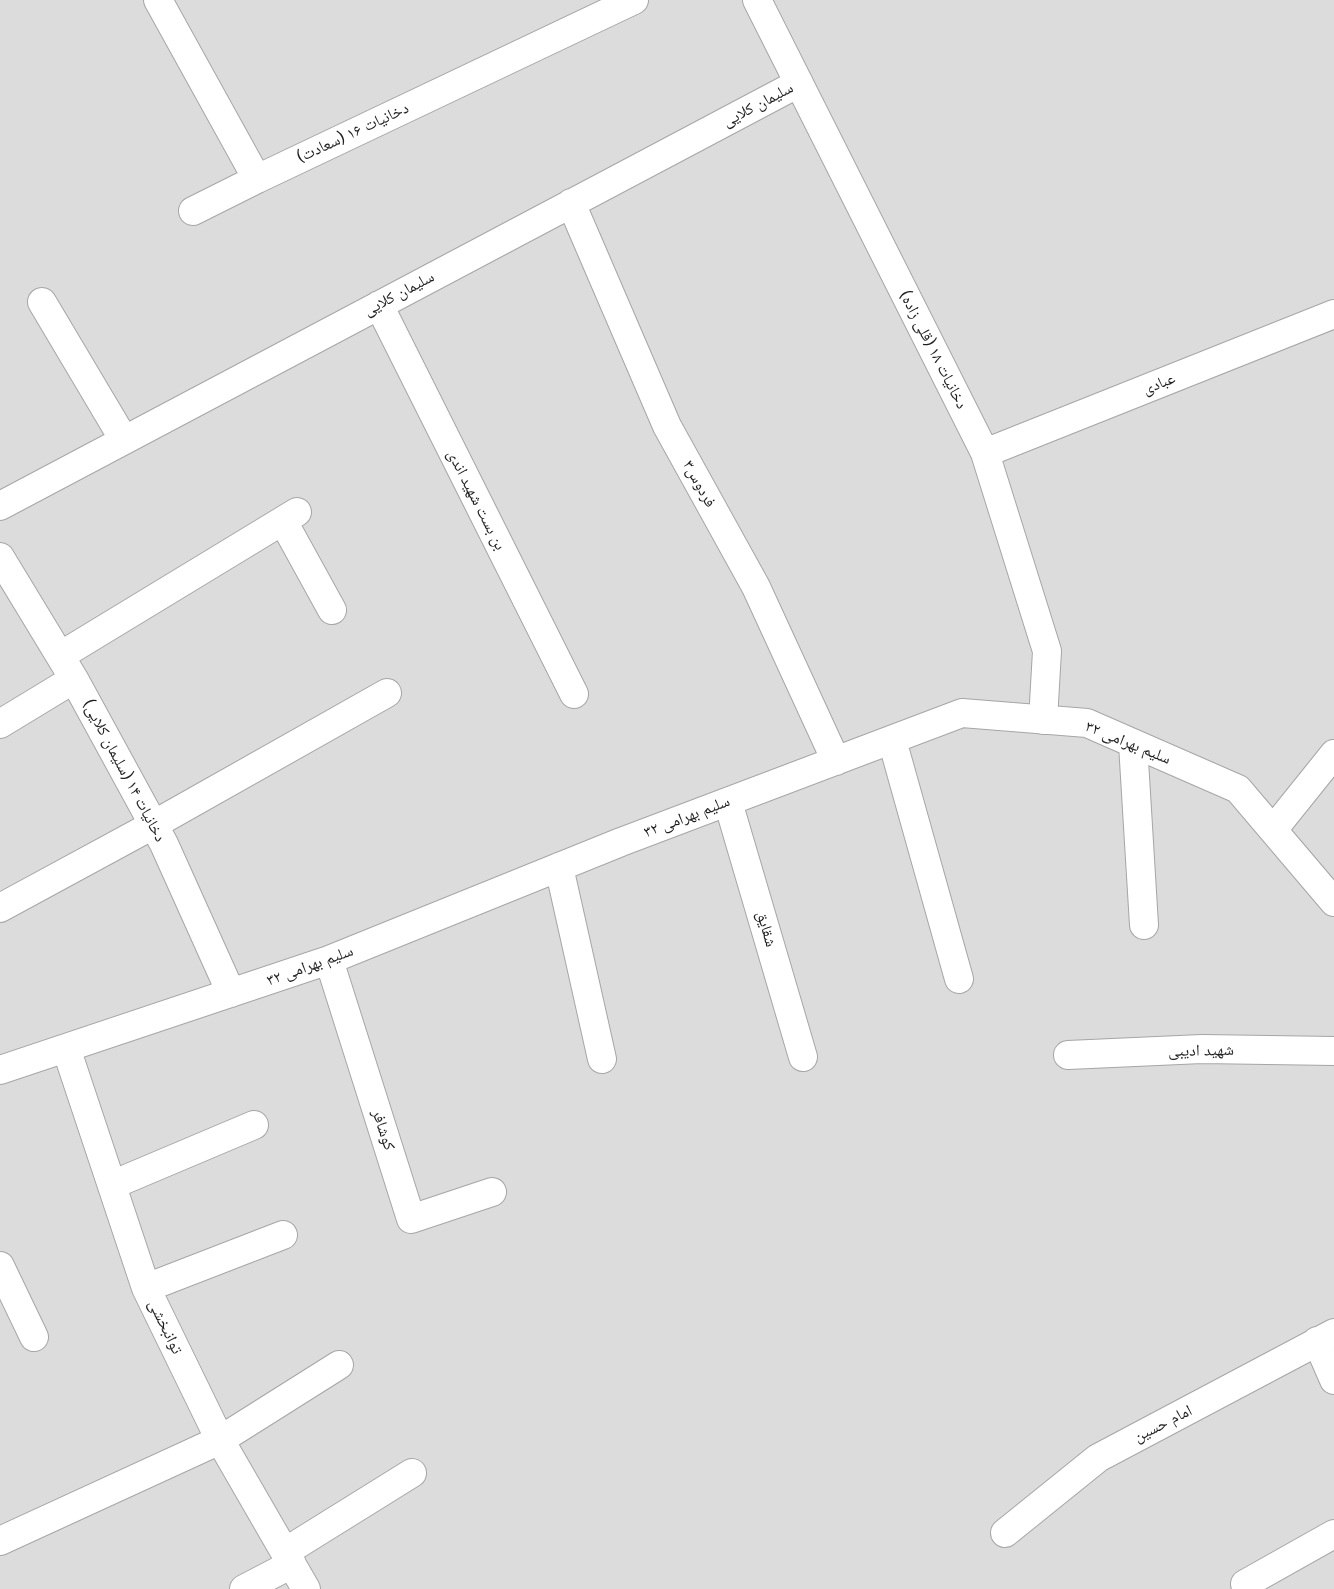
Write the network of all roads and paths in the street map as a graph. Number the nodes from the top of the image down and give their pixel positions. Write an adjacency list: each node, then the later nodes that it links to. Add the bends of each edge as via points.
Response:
1 (158, 0): 5 (street)
2 (634, 0): 5 (street, دخانیات ۱۶ (سعادت))
3 (757, 0): 4 (street, دخانیات ۱۸ (قلی زاده))
4 (799, 84): 6 (street, سلیمان کلایی); 12 (street, دخانیات ۱۸ (قلی زاده))
5 (257, 179): 7 (street, دخانیات ۱۶ (سعادت))
6 (572, 204): 9 (street, سلیمان کلایی); 25 (street, فردوس۳, via 667,426 756,588)
7 (193, 210)
8 (42, 302): 11 (street)
9 (379, 305): 11 (street, سلیمان کلایی); 19 (street, بن بست شهید اندی)
10 (1334, 314): 12 (street, عبادی)
11 (124, 440): 13 (street, سلیمان کلایی)
12 (985, 453): 20 (street, دخانیات ۱۸ (قلی زاده), via 1047,651)
13 (0, 506)
14 (0, 557): 16 (street, دخانیات ۱۴ (سلیمان کلایی))
15 (332, 610): 16 (street, via 290,517)
16 (60, 656): 17 (street, دخانیات ۱۴ (سلیمان کلایی))
17 (74, 679): 21 (street); 27 (street, دخانیات ۱۴ (سلیمان کلایی))
18 (387, 693): 27 (street)
19 (574, 694)
20 (1043, 720): 22 (street, سلیم بهرامی ۳۲, via 962,713); 23 (street, سلیم بهرامی ۳۲, via 1087,723)
21 (0, 724)
22 (892, 740): 25 (street, سلیم بهرامی ۳۲); 34 (street)
23 (1133, 744): 28 (street, سلیم بهرامی ۳۲, via 1238,789); 32 (street)
24 (1334, 754): 28 (street)
25 (836, 761): 26 (street, سلیم بهرامی ۳۲)
26 (728, 802): 29 (street, سلیم بهرامی ۳۲); 39 (street, شقایق)
27 (153, 825): 31 (street); 35 (street, دخانیات ۱۴ (سلیمان کلایی))
28 (1273, 830): 30 (street, سلیم بهرامی ۳۲)
29 (559, 867): 33 (street, سلیم بهرامی ۳۲); 40 (street)
30 (1334, 902)
31 (0, 908)
32 (1144, 925)
33 (329, 960): 35 (street, سلیم بهرامی ۳۲); 44 (street, کوشافر, via 411,1219)
34 (959, 978)
35 (231, 993): 36 (street, سلیم بهرامی ۳۲)
36 (66, 1048): 41 (street, سلیم بهرامی ۳۲); 43 (street, توانبخشی)
37 (1334, 1051): 38 (street, شهید ادیبی, via 1202,1049)
38 (1068, 1055)
39 (803, 1057)
40 (602, 1059)
41 (0, 1070)
42 (254, 1125): 43 (street)
43 (112, 1185): 47 (street, توانبخشی)
44 (492, 1192)
45 (283, 1235): 47 (street)
46 (0, 1266): 48 (street)
47 (146, 1288): 52 (street, توانبخشی)
48 (34, 1337)
49 (1325, 1337): 51 (street); 54 (street, امام حسین, via 1098,1458)
50 (339, 1366): 52 (street)
51 (1334, 1380)
52 (220, 1440): 56 (street); 57 (street, توانبخشی)
53 (412, 1472): 57 (street)
54 (1005, 1533)
55 (1334, 1534): 58 (street)
56 (0, 1541)
57 (288, 1558): 59 (street); 60 (street, توانبخشی)
58 (1245, 1584)
59 (244, 1589)
60 (306, 1589)

